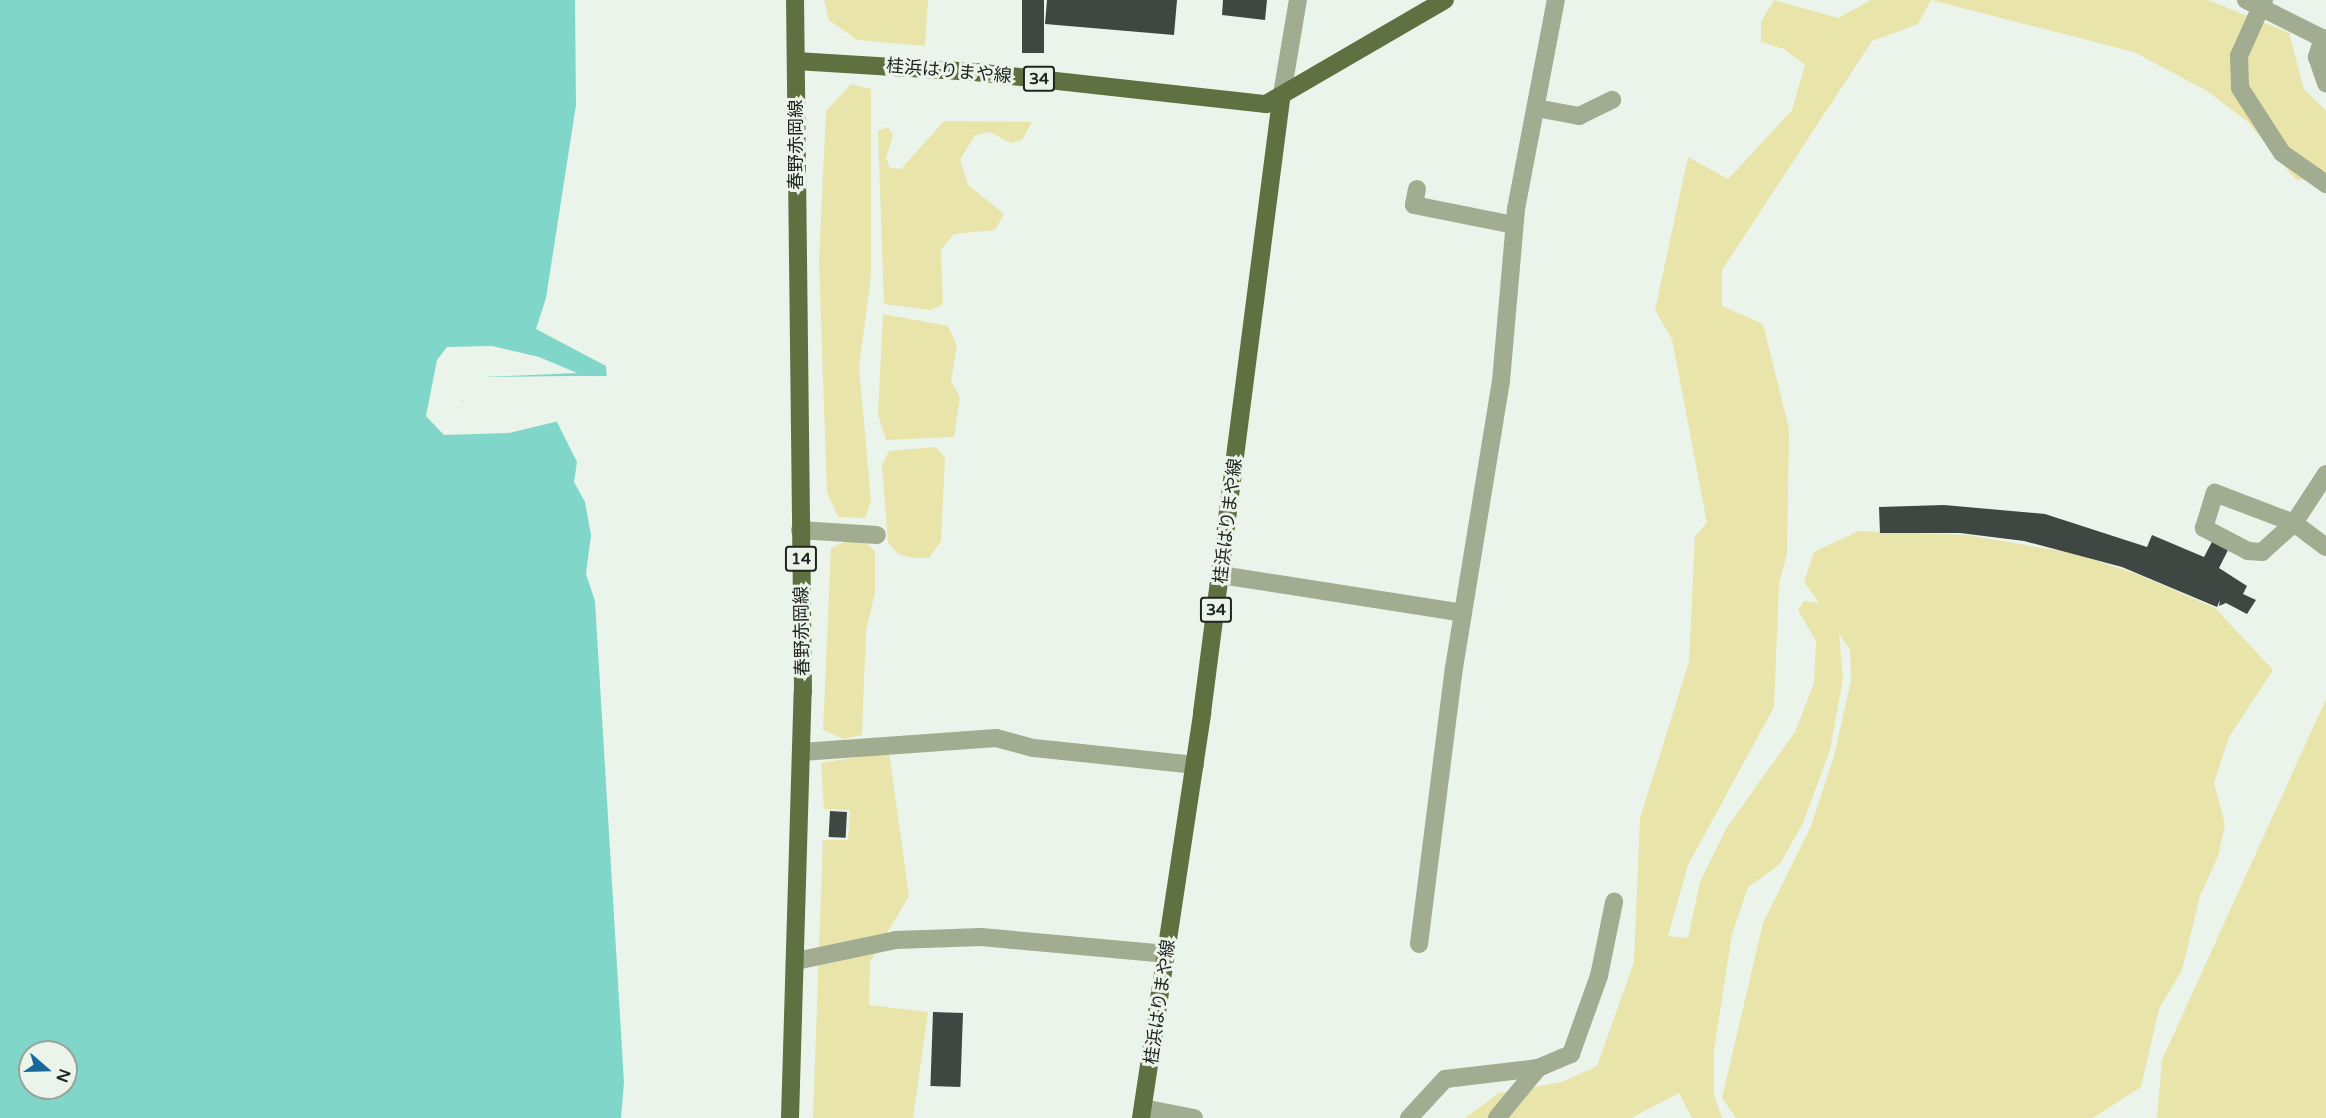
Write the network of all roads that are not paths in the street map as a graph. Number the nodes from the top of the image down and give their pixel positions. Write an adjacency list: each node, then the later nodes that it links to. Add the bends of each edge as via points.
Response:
1 (795, 0): 8 (main road, 春野赤岡線 / 14)
2 (1298, 0): 10 (street)
3 (1445, 0): 10 (main road, 桂浜はりまや線 / 34)
4 (1556, 0): 12 (street)
5 (2246, 0): 7 (street)
6 (2264, 0): 13 (street, via 2243,45 2240,88 2282,153)
7 (2325, 39): 9 (street, via 2318,57)
8 (796, 61): 10 (main road, 桂浜はりまや線 / 34, via 975,72 1246,104); 18 (main road, 春野赤岡線 / 14)
9 (2326, 83)
10 (1281, 100): 21 (main road, 桂浜はりまや線 / 34)
11 (1612, 100): 12 (street, via 1579,116)
12 (1536, 108): 15 (street)
13 (2326, 184)
14 (1417, 189): 15 (street, via 1414,205)
15 (1514, 225): 22 (street, via 1502,381)
16 (2326, 474): 17 (street)
17 (2294, 523): 17 (street, via 2262,552 2248,551 2204,528 2215,493); 20 (street)
18 (800, 530): 19 (street); 23 (main road, 春野赤岡線 / 14)
19 (877, 535)
20 (2326, 547)
21 (1221, 575): 22 (street); 24 (main road, 桂浜はりまや線 / 34)
22 (1463, 614): 26 (street)
23 (802, 752): 24 (street, via 996,738 1034,748); 28 (main road, 春野赤岡線 / 14)
24 (1195, 765): 27 (main road, 桂浜はりまや線 / 34)
25 (1614, 902): 29 (street, via 1599,976 1571,1054)
26 (1419, 944)
27 (1167, 954): 28 (street, via 981,937 896,940); 30 (main road, 桂浜はりまや線 / 34)
28 (796, 961): 31 (main road, 春野赤岡線 / 14)
29 (1538, 1068): 33 (street, via 1446,1079); 34 (street)
30 (1142, 1113): 32 (street)
31 (790, 1118)
32 (1194, 1118)
33 (1408, 1118)
34 (1497, 1118)

